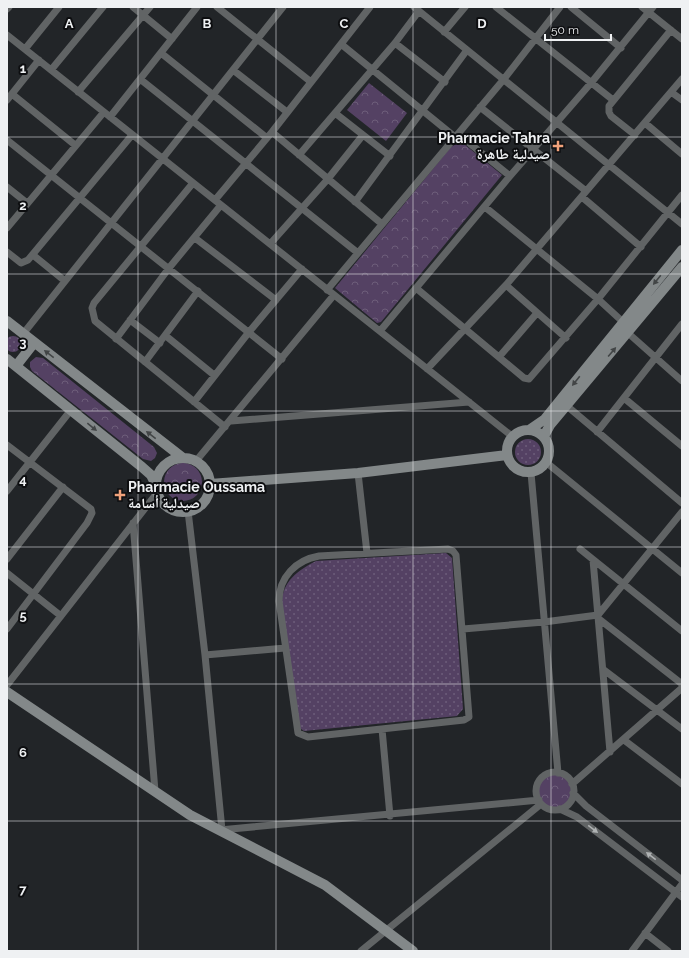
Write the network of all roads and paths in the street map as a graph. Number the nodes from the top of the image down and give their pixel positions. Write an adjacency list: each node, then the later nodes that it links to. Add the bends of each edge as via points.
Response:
1 (59, 7): 27 (street)
2 (103, 7): 31 (street)
3 (133, 7): 16 (street)
4 (150, 7): 16 (street)
5 (198, 7): 22 (street)
6 (217, 7): 20 (street)
7 (283, 7): 20 (street)
8 (370, 7): 25 (street)
9 (465, 7): 18 (street)
10 (496, 7): 21 (street)
11 (560, 7): 21 (street)
12 (571, 7): 26 (street)
13 (642, 7): 15 (street)
14 (417, 9): 18 (street); 24 (street)
15 (651, 10): 17 (street); 26 (street)
16 (144, 15): 22 (street); 40 (street)
17 (671, 30): 23 (street); 44 (street)
18 (444, 32): 28 (street)
19 (7, 35): 27 (street)
20 (258, 38): 32 (street); 37 (street)
21 (534, 38): 35 (street); 39 (street)
22 (172, 39): 29 (street)
23 (682, 39)
24 (395, 43): 33 (street); 38 (street)
25 (341, 44): 33 (street); 37 (street)
26 (621, 48): 39 (street)
27 (25, 49): 30 (street)
28 (467, 50): 35 (street); 38 (street)
29 (160, 53): 34 (street); 42 (street)
30 (39, 60): 31 (street); 43 (street)
31 (51, 70): 40 (street)
32 (233, 70): 42 (street); 48 (street)
33 (372, 70): 47 (street); 49 (street)
34 (140, 79): 50 (street); 51 (street)
35 (504, 79): 46 (street); 52 (street)
36 (682, 79): 41 (street)
37 (311, 82): 48 (street)
38 (445, 82): 47 (street)
39 (591, 83): 44 (street); 52 (street)
40 (78, 92): 50 (street)
41 (672, 92): 45 (street); 53 (street)
42 (213, 95): 51 (street); 56 (street)
43 (9, 97): 60 (street)
44 (613, 100): 58 (street, via 609,109 611,116)
45 (682, 100)
46 (480, 107): 57 (street); 61 (street)
47 (423, 111): 57 (street); 64 (street)
48 (287, 112): 56 (street)
49 (335, 112): 54 (street); 63 (street)
50 (107, 114): 55 (street); 60 (street)
51 (192, 121): 65 (street); 66 (street)
52 (556, 122): 61 (street); 67 (street)
53 (645, 123): 58 (street); 62 (street)
54 (362, 134): 64 (street); 70 (street)
55 (132, 135): 65 (street); 75 (street)
56 (269, 135): 63 (street); 66 (street)
57 (456, 135): 69 (street); 83 (street)
58 (635, 135): 67 (street)
59 (7, 140): 68 (street)
60 (75, 145): 68 (street)
61 (534, 148): 69 (street); 73 (street)
62 (682, 154)
63 (299, 155): 70 (street)
64 (390, 156): 76 (street)
65 (162, 159): 71 (street); 82 (street)
66 (246, 163): 78 (street); 80 (street)
67 (609, 165): 73 (street); 81 (street)
68 (51, 174): 75 (street); 77 (street)
69 (510, 176): 79 (street)
70 (327, 180): 76 (street); 80 (street)
71 (193, 182): 78 (street); 88 (street)
72 (7, 187): 77 (street)
73 (584, 194): 89 (street); 90 (street)
74 (682, 194): 81 (street)
75 (80, 197): 82 (street); 94 (street)
76 (355, 202): 83 (street)
77 (27, 203): 85 (street)
78 (218, 203): 86 (street); 87 (street)
79 (485, 207): 90 (street); 100 (street)
80 (301, 210): 87 (street); 93 (street)
81 (668, 213): 84 (street); 89 (street)
82 (111, 222): 88 (street); 98 (street)
83 (382, 224): 93 (street)
84 (682, 224)
85 (7, 228)
86 (195, 238): 96 (street); 105 (street)
87 (270, 244): 97 (street)
88 (141, 246): 96 (street); 118 (street, via 92,308 95,321)
89 (641, 247): 104 (street)
90 (536, 250): 99 (street); 104 (street)
91 (682, 250): 109 (street, one-way to 109)
92 (7, 252): 94 (street, via 21,263)
93 (358, 253): 101 (street)
94 (33, 255): 98 (street)
95 (682, 267): 114 (street)
96 (169, 268): 102 (street); 107 (street)
97 (302, 269): 101 (street); 105 (street)
98 (65, 281): 115 (street)
99 (506, 285): 106 (street); 111 (street)
100 (416, 288): 111 (street); 112 (street)
101 (327, 290): 103 (street)
102 (198, 291): 113 (street); 116 (street)
103 (334, 295): 112 (street); 124 (street)
104 (598, 299): 109 (street); 117 (street)
105 (276, 300): 113 (street)
106 (537, 313): 117 (street); 121 (street)
107 (130, 320): 118 (street); 120 (street)
108 (8, 322): 115 (street)
109 (623, 322): 114 (street); 137 (street, one-way to 137, via 545,419)
110 (682, 324): 122 (street)
111 (466, 329): 121 (street); 127 (street)
112 (380, 331): 127 (street)
113 (249, 332): 124 (street); 128 (street)
114 (628, 333): 122 (street); 133 (street, one-way to 114)
115 (23, 334): 119 (street)
116 (166, 336): 120 (street); 128 (street)
117 (566, 338): 121 (street, via 529,379 524,378)
118 (116, 339): 125 (street)
119 (34, 343): 126 (street); 144 (street, one-way to 119)
120 (160, 344): 125 (street)
121 (499, 357)
122 (656, 358): 129 (street); 130 (street)
123 (7, 359): 126 (street)
124 (282, 359): 135 (street)
125 (145, 362): 131 (street)
126 (16, 366): 134 (street)
127 (427, 369): 132 (street)
128 (214, 375): 131 (street)
129 (681, 378)
130 (624, 398): 138 (street); 142 (street)
131 (194, 402): 136 (street)
132 (469, 402): 135 (street); 140 (street)
133 (567, 406): 138 (street); 139 (street)
134 (71, 410): 146 (street); 152 (street, one-way to 152, via 151,475)
135 (231, 421): 136 (street)
136 (225, 427): 145 (street)
137 (529, 430): 139 (street); 140 (street, via 520,431)
138 (597, 432): 154 (street)
139 (544, 436): 147 (street, via 550,449)
140 (513, 437): 143 (street, via 509,442)
141 (7, 445): 146 (street)
142 (682, 446)
143 (507, 455): 148 (street); 149 (street, via 513,466 524,473)
144 (182, 458): 145 (street); 152 (street, via 165,465 157,477)
145 (196, 461): 150 (street, via 204,469)
146 (30, 462): 151 (street); 153 (street)
147 (547, 463): 149 (street, via 540,470); 159 (street)
148 (358, 473): 150 (street); 160 (street)
149 (531, 473): 169 (street)
150 (210, 484): 155 (street, via 204,502)
151 (63, 487): 161 (street); 166 (street, via 91,509 91,517)
152 (157, 489): 155 (street, via 164,504 169,508); 157 (street)
153 (7, 491)
154 (682, 503)
155 (188, 511): 174 (street)
156 (682, 512): 159 (street)
157 (133, 523): 167 (street); 188 (street)
158 (580, 549): 162 (street)
159 (651, 549): 164 (street); 165 (street)
160 (367, 553): 171 (street, via 451,549 456,555); 173 (street, via 312,557 287,573 279,594)
161 (7, 559)
162 (593, 560): 165 (street); 168 (street)
163 (7, 573): 166 (street)
164 (682, 573)
165 (624, 584): 168 (street); 172 (street)
166 (34, 594): 167 (street); 170 (street)
167 (61, 616): 177 (street)
168 (599, 617): 169 (street); 175 (street); 176 (street)
169 (544, 622): 171 (street); 185 (street)
170 (8, 625)
171 (463, 629): 181 (street, via 469,717 464,720)
172 (682, 631)
173 (285, 648): 174 (street); 181 (street, via 298,733 308,737)
174 (205, 655): 193 (street)
175 (604, 670): 180 (street); 184 (street)
176 (682, 684)
177 (7, 686)
178 (682, 688): 180 (street)
179 (7, 692): 188 (street)
180 (658, 710): 182 (street); 183 (street)
181 (382, 729): 192 (street)
182 (682, 729)
183 (624, 740): 184 (street); 187 (street)
184 (610, 752): 186 (street)
185 (558, 773): 186 (street, via 569,779); 190 (street, via 546,774 538,783 536,795)
186 (572, 784): 189 (street)
187 (682, 784)
188 (156, 791): 193 (street, via 190,815)
189 (573, 793): 191 (street, via 569,803); 194 (street, one-way to 189, via 586,806)
190 (540, 802): 191 (street, via 553,810); 192 (street); 197 (street)
191 (560, 809): 196 (street, one-way to 196, via 577,817)
192 (390, 816): 193 (street)
193 (220, 830): 197 (street, via 325,885)
194 (682, 880)
195 (682, 884): 196 (street)
196 (679, 895): 198 (street)
197 (385, 931): 199 (street); 200 (street)
198 (645, 933): 201 (street); 202 (street)
199 (361, 951)
200 (413, 951)
201 (632, 951)
202 (668, 951)

